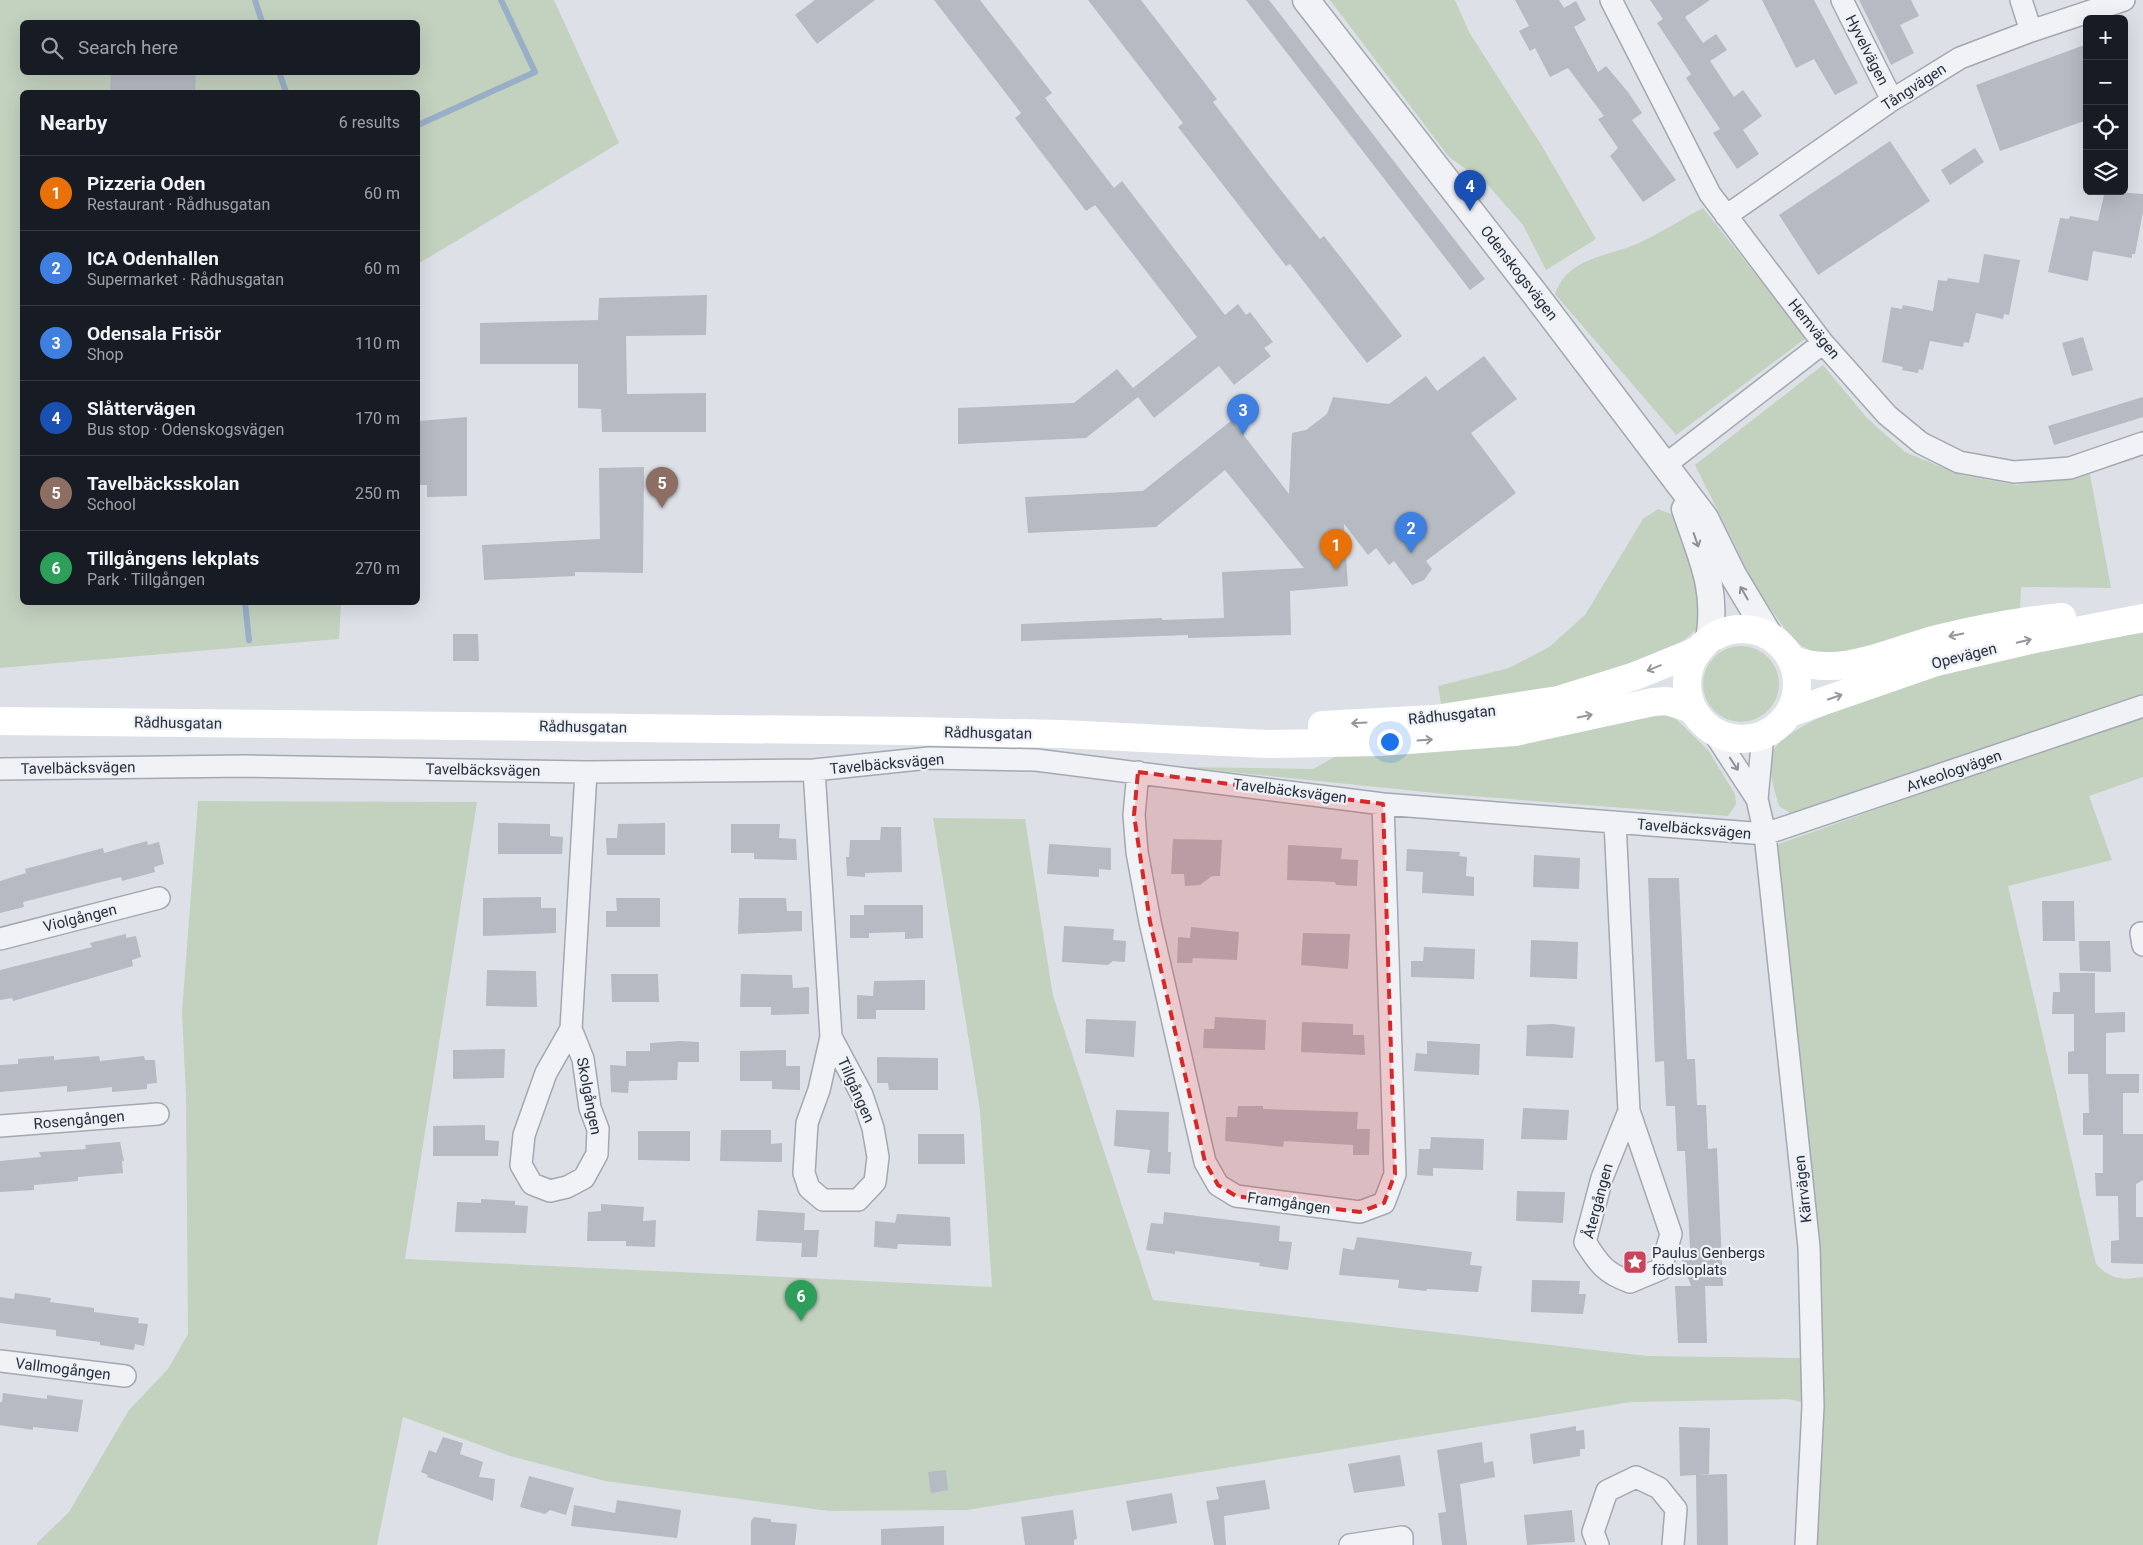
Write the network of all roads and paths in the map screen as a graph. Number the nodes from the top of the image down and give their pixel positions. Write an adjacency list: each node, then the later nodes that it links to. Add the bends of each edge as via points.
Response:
1 (1306, 0): 11 (street, Odenskogsvägen)
2 (1611, 0): 8 (street, Hemvägen, via 1710,194)
3 (1842, 0): 7 (street, Hyvelvägen)
4 (2021, 0): 6 (street)
5 (2124, 0): 6 (street, Tångvägen)
6 (2031, 31): 7 (street, Tångvägen, via 1960,58)
7 (1892, 100): 8 (street, Tångvägen)
8 (1726, 216): 9 (street, Hemvägen)
9 (1823, 343): 10 (street, Hemvägen, via 1887,415 1921,443 1959,462 2014,472 2070,468); 11 (street)
10 (2143, 443)
11 (1669, 471): 14 (street, Odenskogsvägen, one-way to 11, via 1704,518); 15 (street, Odenskogsvägen, one-way to 15, via 1710,580 1713,614)
12 (2143, 608): 16 (main road, Opevägen, one-way to 16, via 2030,620 1938,639 1841,667 1816,666)
13 (2143, 618): 19 (main road, Opevägen, one-way to 13, via 1936,662)
14 (1769, 635): 15 (main road, via 1737,629 1721,633); 16 (main road)
15 (1704, 645): 18 (main road, via 1692,661 1688,676); 23 (main road, Rådhusgatan, one-way to 23, via 1635,676 1558,700 1462,717 1316,725)
16 (1792, 660): 19 (main road, via 1798,683 1796,699)
17 (2143, 706): 31 (street, Arkeologvägen)
18 (1693, 709): 21 (main road); 23 (main road, Rådhusgatan, one-way to 18, via 1266,744 1390,742 1515,732 1653,702 1667,701)
19 (1789, 713): 22 (main road, via 1778,726)
20 (0, 722): 23 (main road, Rådhusgatan, via 880,731)
21 (1712, 730): 22 (main road, via 1728,737 1746,739); 28 (street, Tavelbäcksvägen, one-way to 28)
22 (1763, 735): 28 (street, Tavelbäcksvägen)
23 (1166, 739)
24 (0, 769): 26 (street, Tavelbäcksvägen, via 245,766)
25 (814, 770): 26 (street, Tavelbäcksvägen); 27 (street, Tavelbäcksvägen, via 929,758 1036,760); 37 (street, Tillgången)
26 (586, 772): 36 (street, Skolgången)
27 (1138, 772): 29 (street, Tavelbäcksvägen); 29 (street, Framgången, via 1134,815 1150,922 1205,1162 1218,1185 1236,1196 1319,1208 1360,1212 1384,1203 1395,1174)
28 (1757, 799): 31 (street, Tavelbäcksvägen)
29 (1383, 804): 30 (street, Tavelbäcksvägen)
30 (1615, 822): 31 (street, Tavelbäcksvägen); 38 (street, Återgången)
31 (1765, 834): 47 (street, Kärrvägen, via 1810,1247 1813,1398)
32 (159, 898): 34 (street, Violgången)
33 (2143, 933): 35 (street, via 2140,933)
34 (0, 939)
35 (2143, 945)
36 (570, 1029): 36 (street, Skolgången, via 546,1073 524,1135 522,1165 532,1184 550,1191 584,1178 597,1154 598,1129 590,1108 583,1058)
37 (831, 1037): 37 (street, Tillgången, via 820,1090 807,1123 804,1173 809,1188 822,1200 858,1200 875,1182 878,1157 873,1128 862,1096)
38 (1628, 1111): 38 (street, Återgången, via 1602,1178 1585,1242 1602,1268 1630,1282 1661,1269 1670,1234)
39 (158, 1114): 40 (street, Rosengången)
40 (0, 1126)
41 (0, 1361): 42 (street, Vallmogången)
42 (125, 1376)
43 (1350, 1545): 44 (street, via 1402,1537)
44 (1402, 1545)
45 (1598, 1545): 46 (street, via 1593,1532 1606,1491 1636,1477 1659,1488 1676,1509)
46 (1673, 1545)
47 (1806, 1545)

